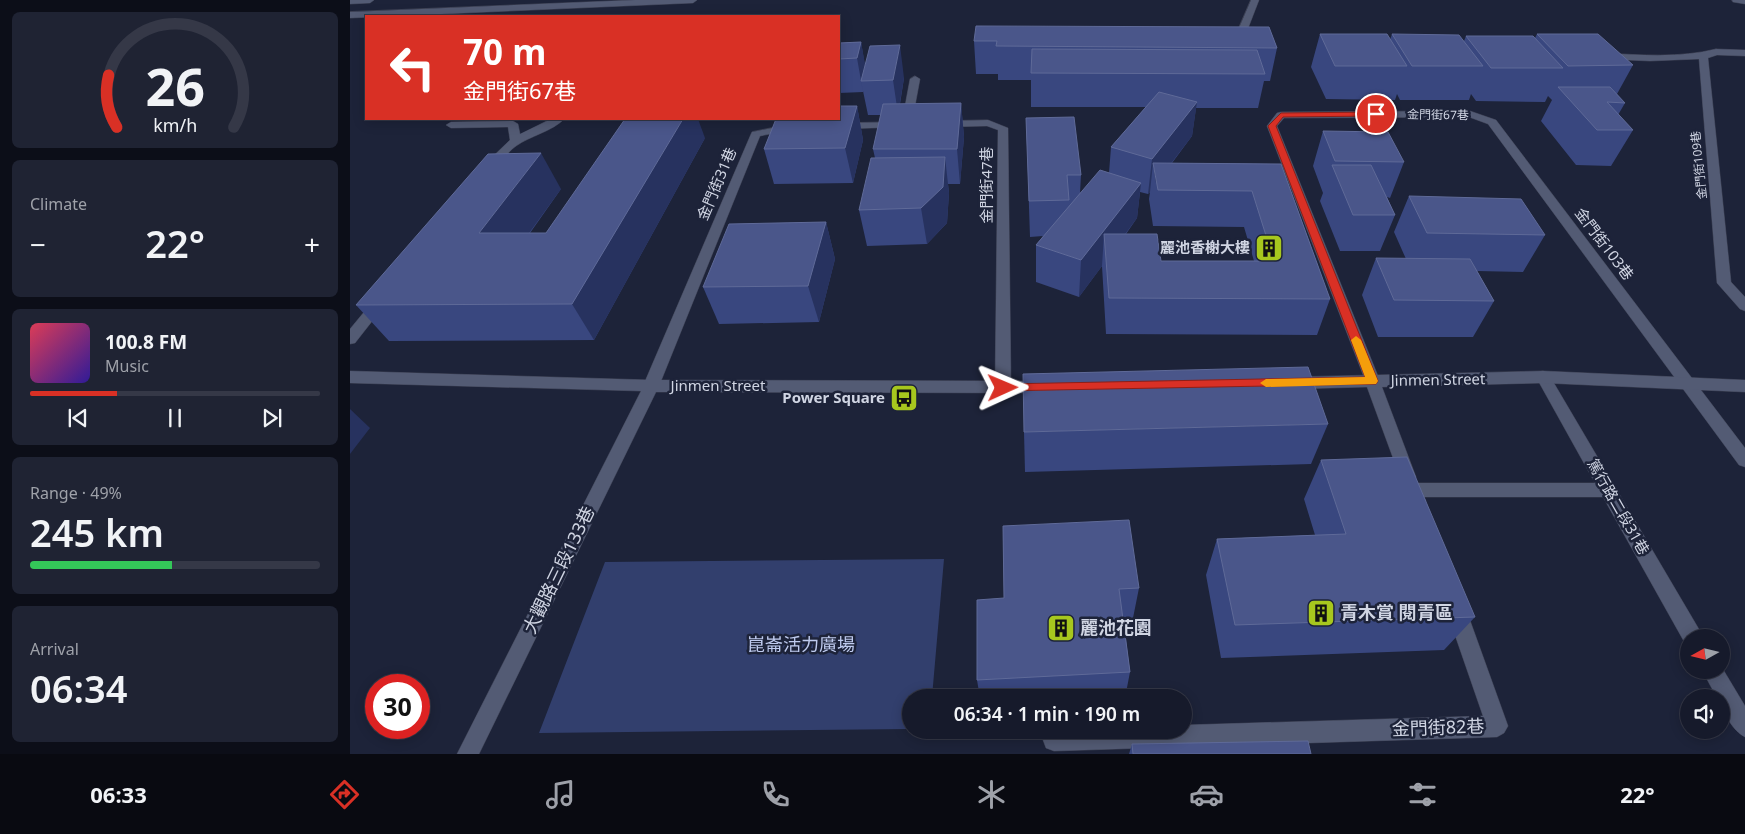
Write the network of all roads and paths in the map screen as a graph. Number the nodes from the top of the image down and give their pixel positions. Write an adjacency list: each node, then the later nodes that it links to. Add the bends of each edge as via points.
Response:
1 (370, 0): 5 (street)
2 (693, 0): 7 (street)
3 (1255, 0): 8 (street)
4 (1736, 0): 6 (street)
5 (350, 1)
6 (1745, 2)
7 (350, 15)
8 (1237, 44)
9 (1745, 53): 11 (street, via 1716,52)
10 (1591, 56): 11 (street)
11 (1702, 56): 22 (street, 金門街109巷, via 1724,282)
12 (914, 78): 17 (street, via 911,125)
13 (557, 120): 19 (street)
14 (1492, 122): 26 (street, 金門街67巷, via 1470,114 1281,115 1272,126); 28 (street, 金門街103巷)
15 (934, 124): 32 (street, 金門街47巷, via 988,123 1003,128)
16 (451, 125): 19 (street, via 513,124)
17 (826, 126)
18 (807, 127): 29 (street, 金門街31巷, via 787,127 756,134)
19 (515, 139): 20 (street)
20 (476, 182)
21 (386, 294): 23 (street)
22 (1745, 306)
23 (350, 339)
24 (350, 377): 29 (street, Jinmen Street)
25 (1543, 377): 26 (street, Jinmen Street); 28 (street, Jinmen Street); 35 (street, 篤行路二段31巷)
26 (1372, 381): 27 (street, Jinmen Street); 34 (street)
27 (1282, 383)
28 (1689, 385): 30 (street, Jinmen Street); 33 (street, 金門街103巷)
29 (650, 386): 32 (street, Jinmen Street); 42 (street, 大觀路三段133巷)
30 (1745, 386)
31 (1063, 387): 32 (street, Jinmen Street)
32 (1003, 388)
33 (1745, 460)
34 (1413, 490): 35 (street); 36 (street)
35 (1608, 490): 38 (street, 篤行路二段31巷)
36 (1423, 517)
37 (1452, 599): 41 (street, 金門街82巷, via 1497,726)
38 (1689, 629)
39 (1717, 679): 40 (street)
40 (1745, 726)
41 (1054, 740)
42 (468, 754)

